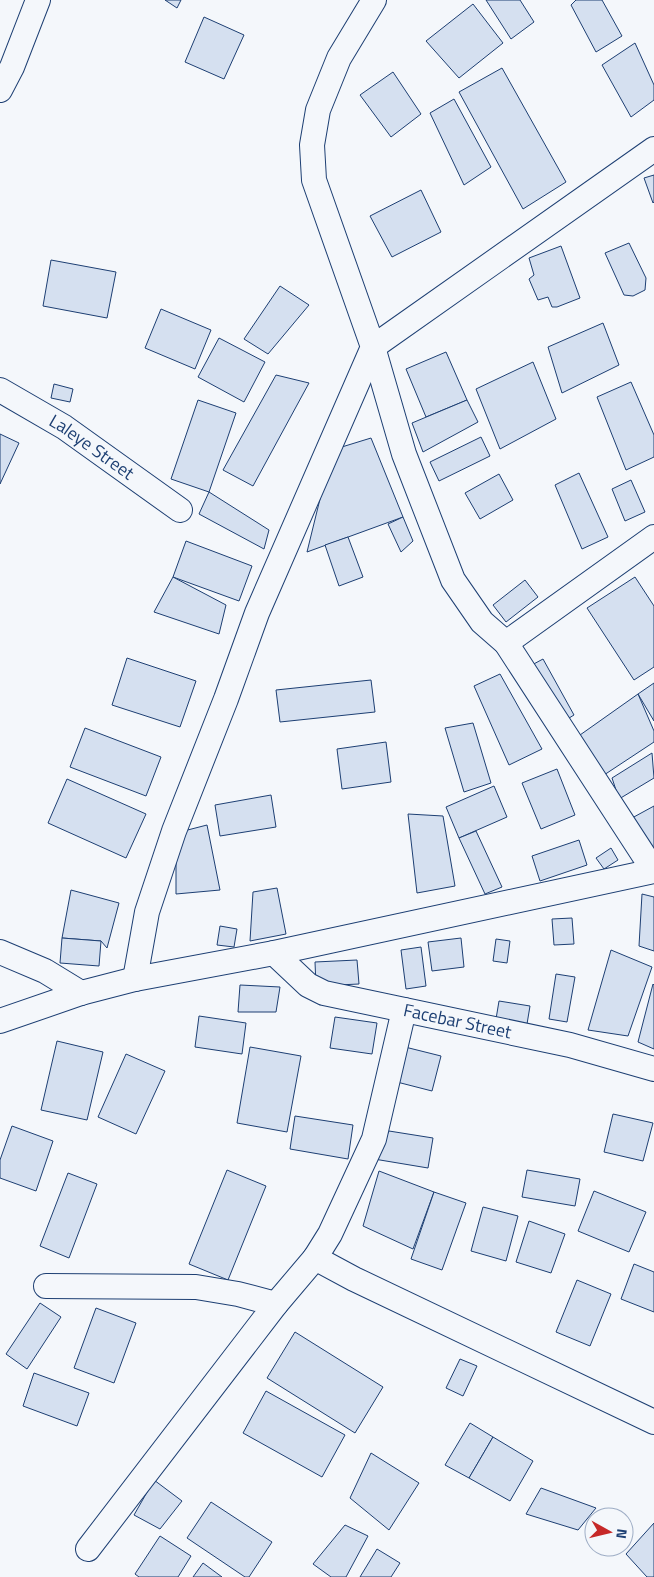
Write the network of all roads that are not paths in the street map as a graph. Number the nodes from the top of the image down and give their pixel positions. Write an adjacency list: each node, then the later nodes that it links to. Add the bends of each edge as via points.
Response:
1 (38, 0): 3 (street)
2 (374, 0): 5 (street, via 339,58 318,110 312,145 314,180)
3 (0, 90)
4 (654, 149): 5 (street)
5 (373, 347): 9 (street, via 404,454 453,580 482,622); 13 (street, via 257,612 174,831 147,912)
6 (0, 390): 7 (street, Laleye Street, via 64,427)
7 (180, 510)
8 (654, 537): 9 (street)
9 (506, 644): 10 (street)
10 (654, 871): 12 (street)
11 (0, 952): 14 (street, via 45,971)
12 (274, 953): 13 (street); 15 (street, Facebar Street, via 315,989)
13 (135, 979): 14 (street)
14 (81, 993): 16 (street)
15 (404, 1010): 17 (street, Facebar Street, via 570,1045); 18 (street, via 374,1139 330,1234)
16 (0, 1021)
17 (654, 1069)
18 (315, 1258): 20 (street); 21 (street)
19 (46, 1286): 20 (street, via 196,1287)
20 (276, 1304): 22 (street)
21 (654, 1422)
22 (88, 1550)

